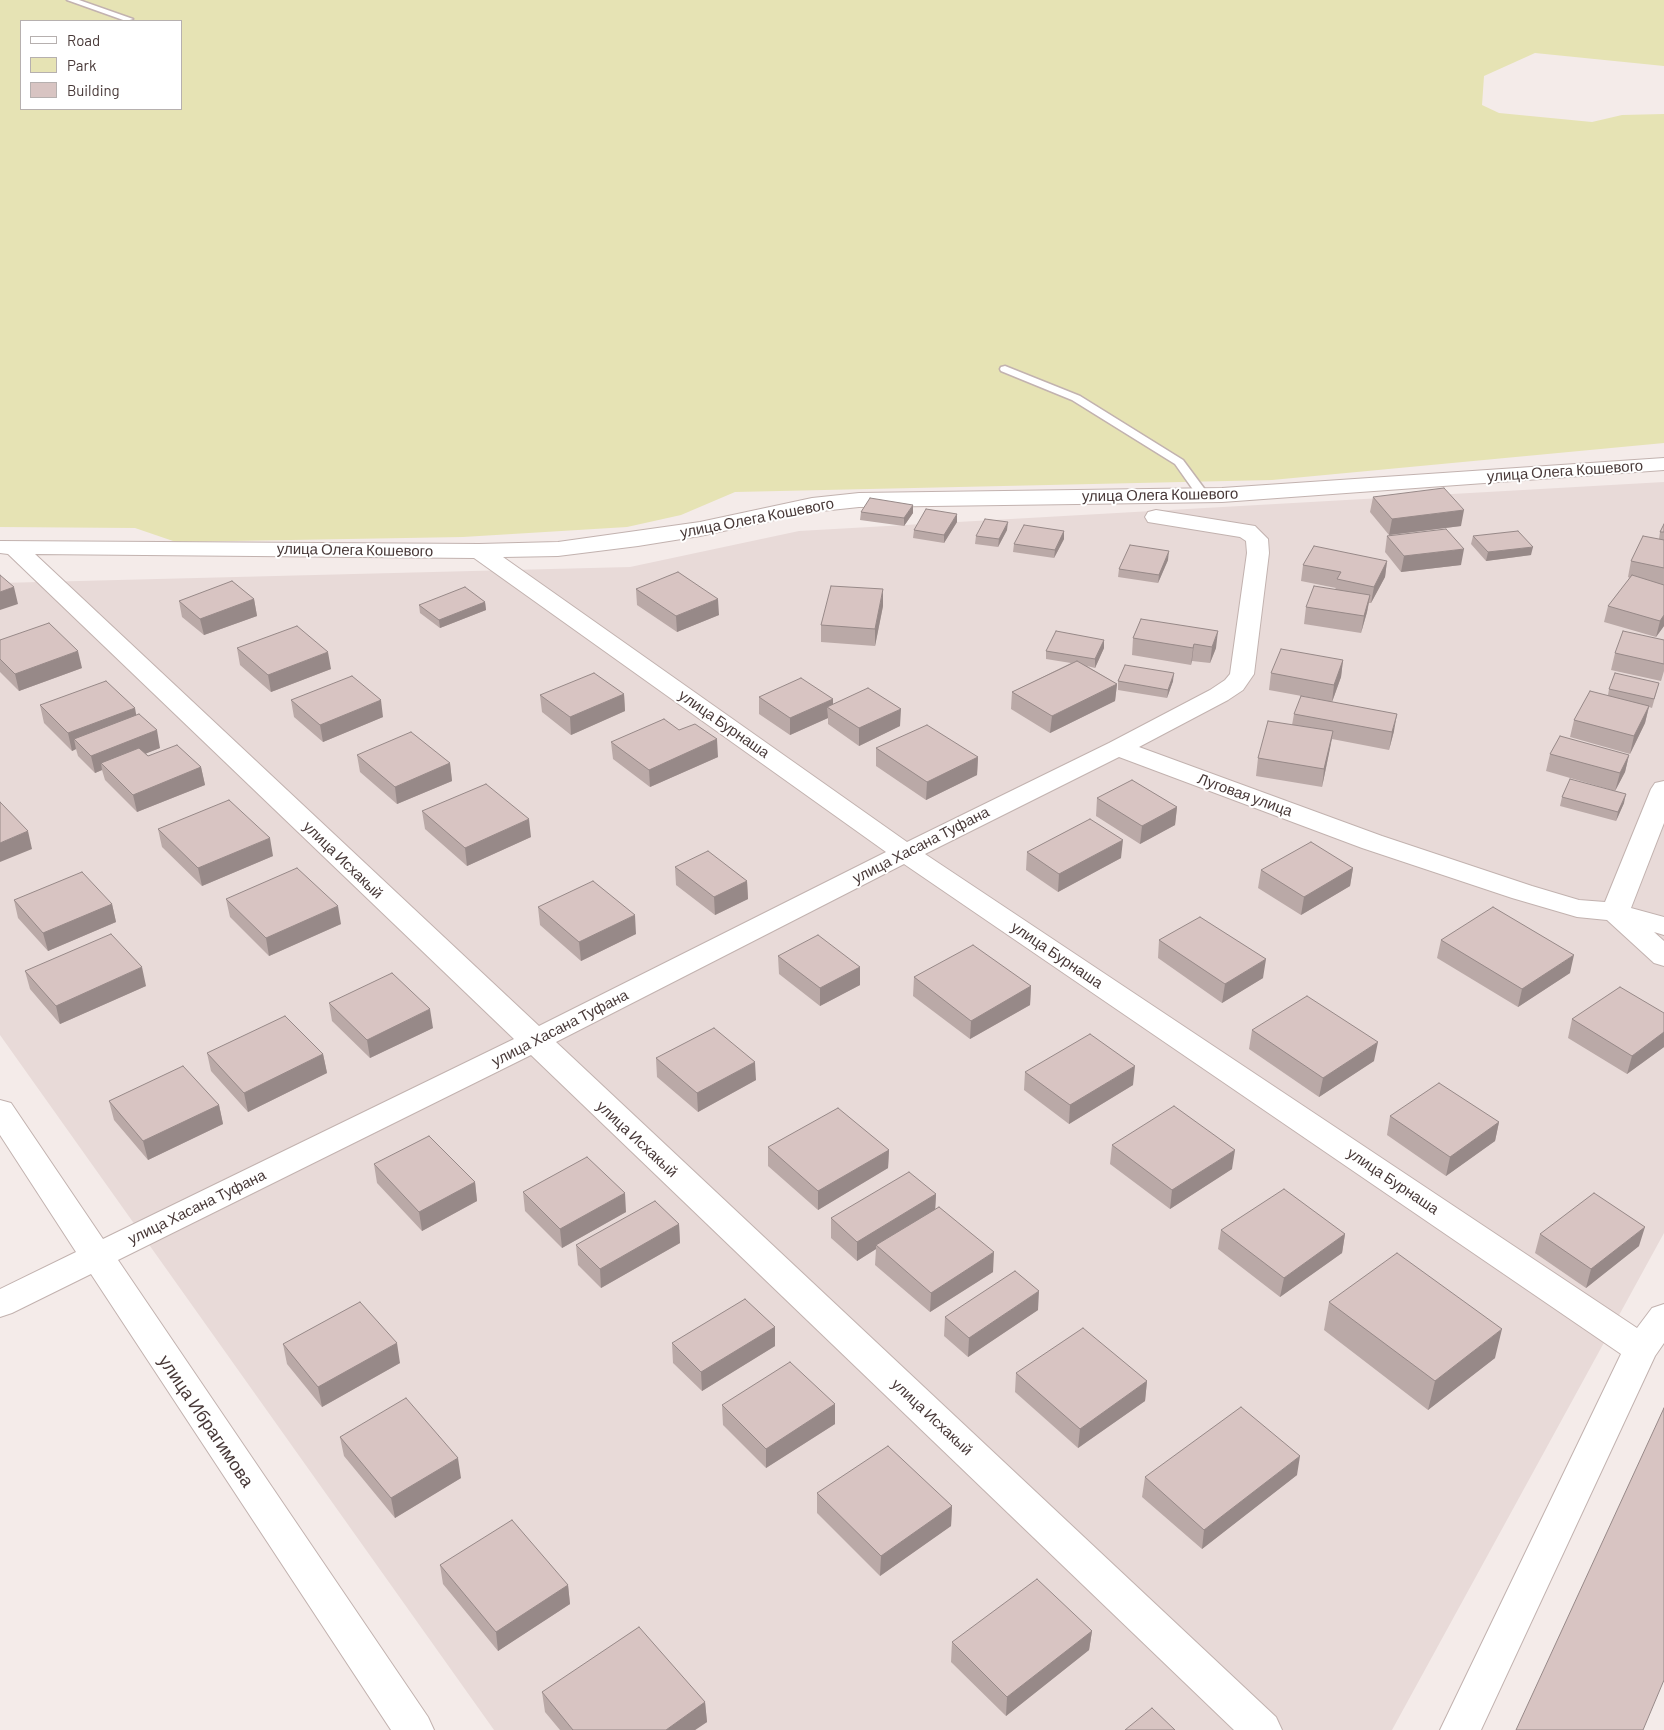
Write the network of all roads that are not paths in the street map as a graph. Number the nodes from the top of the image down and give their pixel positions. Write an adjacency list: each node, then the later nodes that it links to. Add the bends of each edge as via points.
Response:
1 (71, 0): 2 (lane)
2 (129, 19)
3 (1005, 369): 5 (lane, via 1076,398 1179,462)
4 (1664, 464): 5 (street, улица Олега Кошевого)
5 (1203, 495): 8 (street, улица Олега Кошевого, via 859,500 812,505 638,539 558,549)
6 (1156, 517): 9 (street, via 1247,532 1257,538 1258,553 1242,674 1234,685 1219,695)
7 (7, 547): 8 (street, улица Олега Кошевого); 15 (street, улица Исхакый)
8 (479, 551): 11 (street, улица Бурнаша)
9 (1118, 748): 11 (street, улица Хасана Туфана); 12 (street, Луговая улица, via 1372,842 1522,892 1577,908)
10 (1664, 789): 12 (street)
11 (906, 853): 15 (street, улица Хасана Туфана); 20 (street, улица Бурнаша)
12 (1616, 912): 13 (street, Луговая улица); 14 (street)
13 (1664, 926)
14 (1664, 957)
15 (534, 1042): 17 (street, улица Хасана Туфана); 22 (street, улица Исхакый)
16 (0, 1111): 17 (street, улица Ибрагимова)
17 (96, 1257): 18 (street, улица Хасана Туфана); 21 (street, улица Ибрагимова)
18 (0, 1304)
19 (1664, 1317): 20 (street)
20 (1641, 1349): 23 (street)
21 (414, 1730)
22 (1262, 1730)
23 (1460, 1730)

